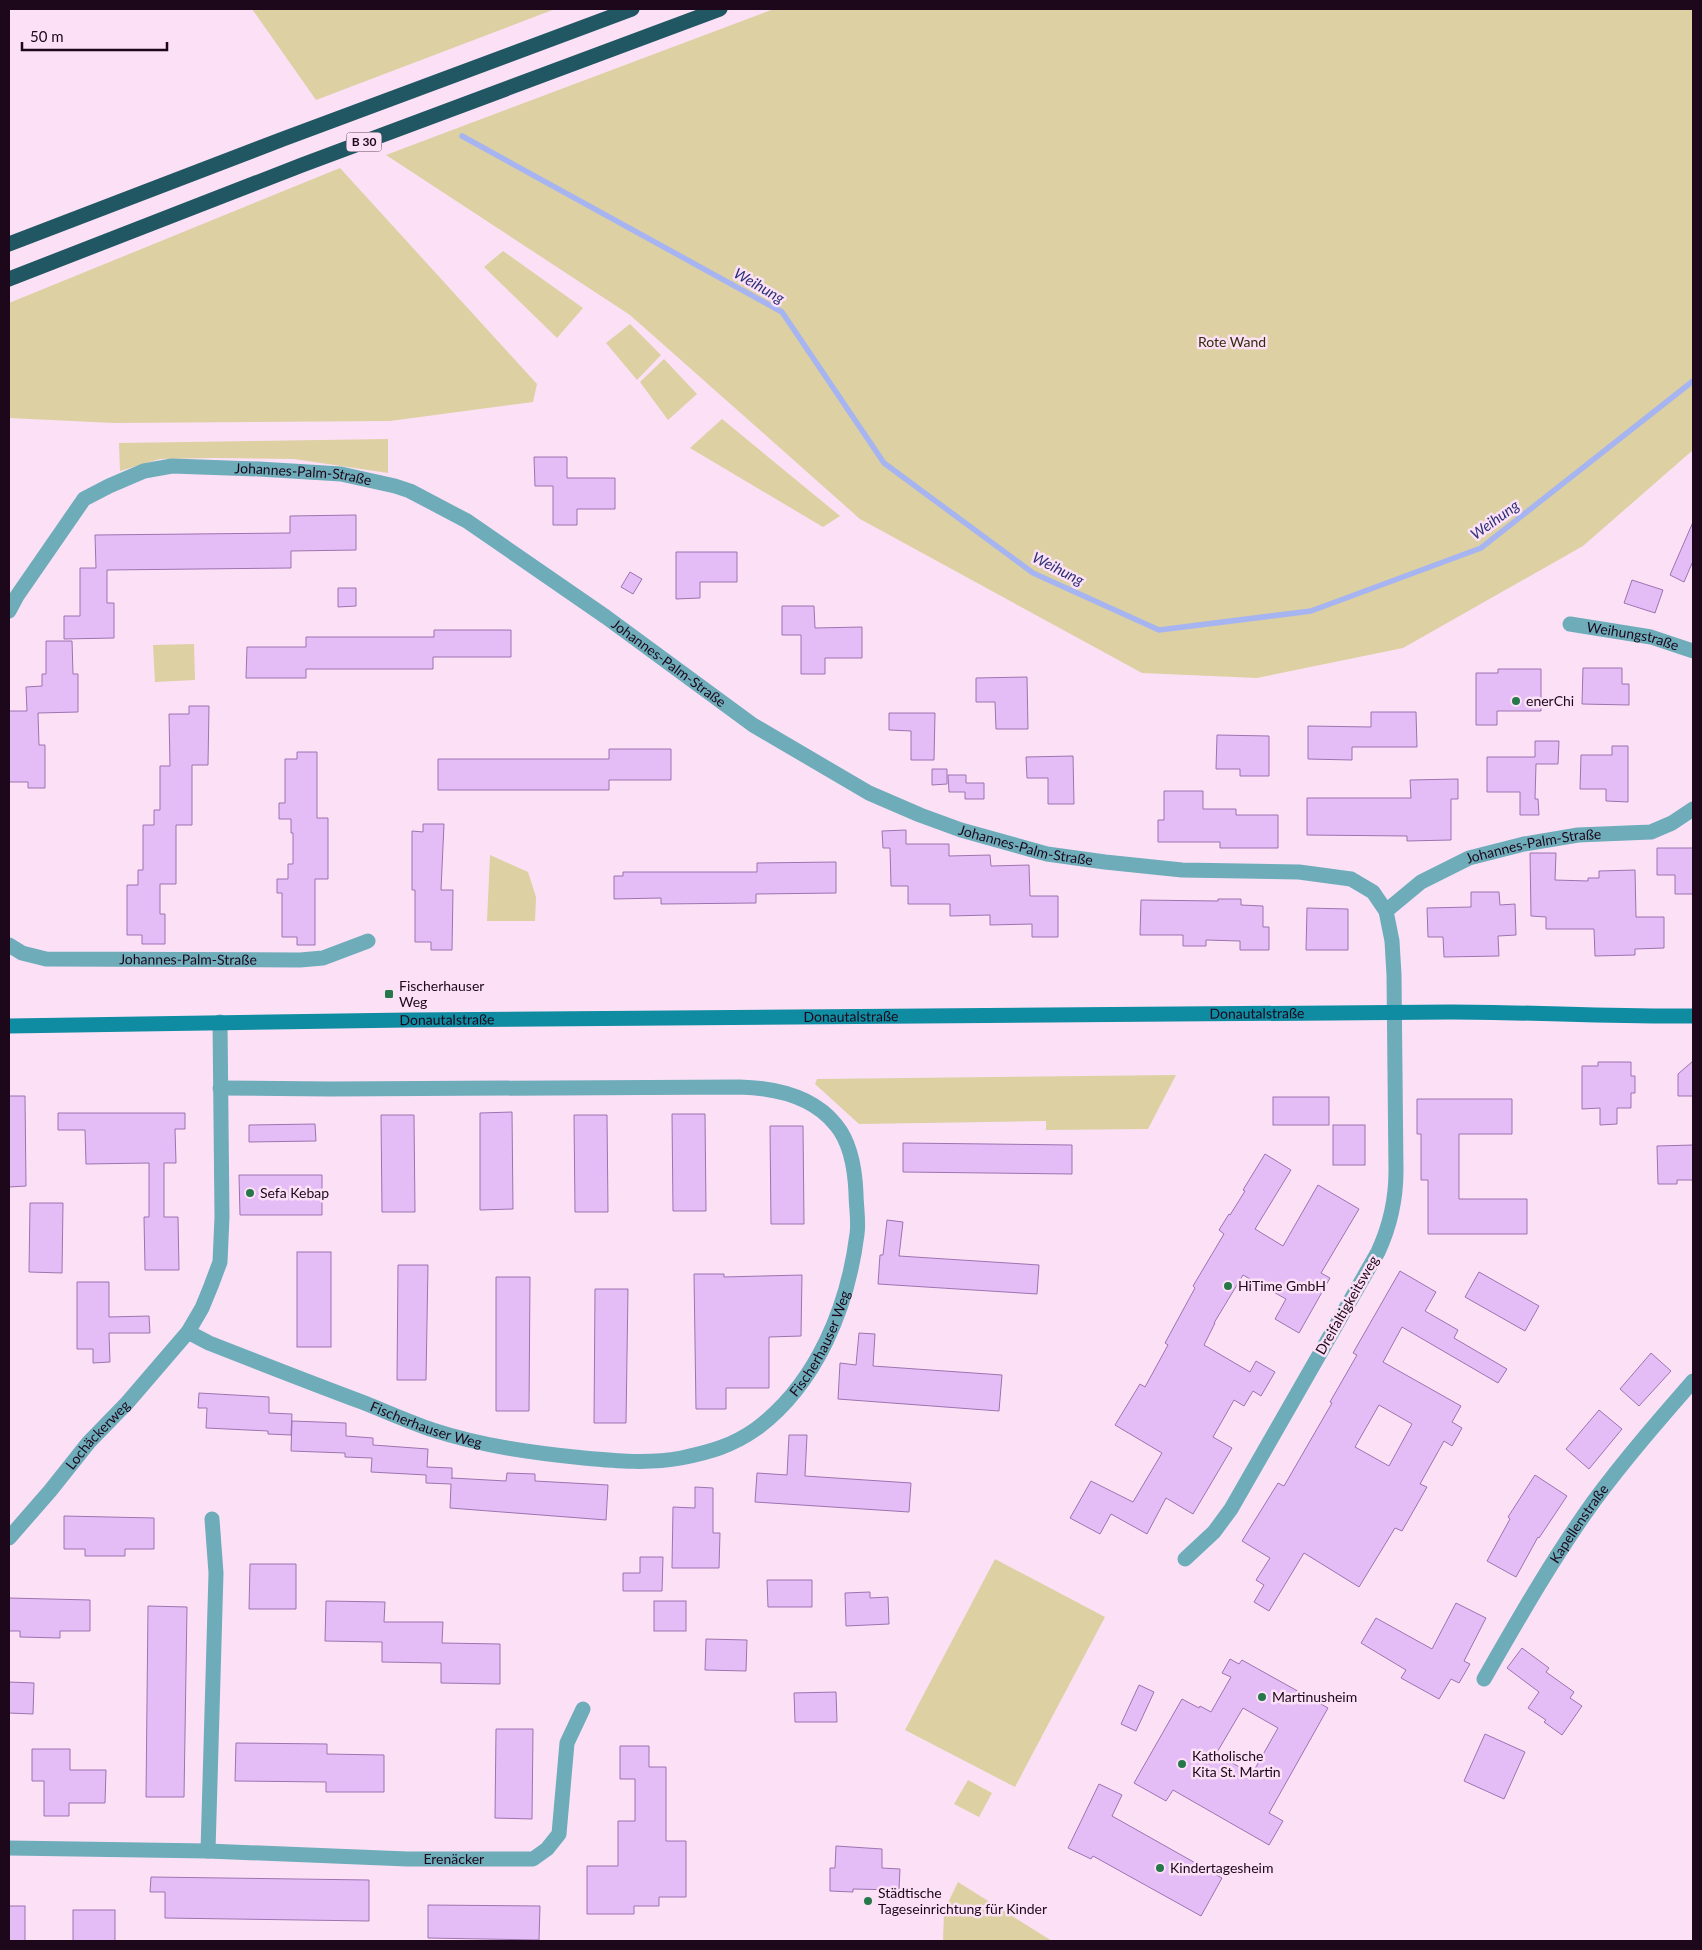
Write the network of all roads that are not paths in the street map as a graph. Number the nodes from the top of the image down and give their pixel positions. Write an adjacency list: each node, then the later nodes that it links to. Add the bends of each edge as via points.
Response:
1 (632, 9): 3 (highway, B 30)
2 (720, 9): 4 (highway, B 30)
3 (9, 244)
4 (9, 278)
5 (9, 611): 9 (street, Johannes-Palm-Straße, via 84,499 144,471 172,466 341,474 402,489 467,521 606,617 753,725 869,793 920,815 1047,854 1182,870 1299,872 1351,878 1373,892)
6 (1570, 624): 7 (street, Weihungstraße, via 1652,637)
7 (1693, 651)
8 (1693, 809): 9 (street, Johannes-Palm-Straße, via 1651,832 1578,835 1468,858 1421,882)
9 (1386, 911): 12 (street, Johannes-Palm-Straße, via 1392,941)
10 (368, 941): 11 (street, Johannes-Palm-Straße, via 323,958 300,960 46,959)
11 (9, 946)
12 (1394, 1012): 13 (main road, Donautalstraße); 14 (main road, Donautalstraße); 21 (street, Dreifaltigkeitsweg, via 1396,1182 1386,1236 1231,1509 1214,1532)
13 (1693, 1016)
14 (220, 1022): 15 (main road, Donautalstraße); 16 (street)
15 (9, 1026)
16 (220, 1088): 17 (street, via 220,1262 202,1308); 17 (street, Fischerhauser Weg, via 740,1087 775,1090 811,1104 827,1115 841,1131 854,1169 858,1228 838,1314 823,1349 802,1381 758,1428 735,1443 679,1459 630,1461 538,1454 444,1433 209,1343)
17 (188, 1332): 20 (street, Lochäckerweg, via 89,1442)
18 (1693, 1381): 22 (street, Kapellenstraße, via 1593,1503 1521,1613)
19 (212, 1519): 25 (street, via 216,1573)
20 (9, 1538)
21 (1185, 1559)
22 (1484, 1679)
23 (583, 1709): 25 (street, Erenäcker, via 566,1742 559,1834 533,1859 407,1859)
24 (9, 1848): 25 (street, Erenäcker)
25 (208, 1851)

